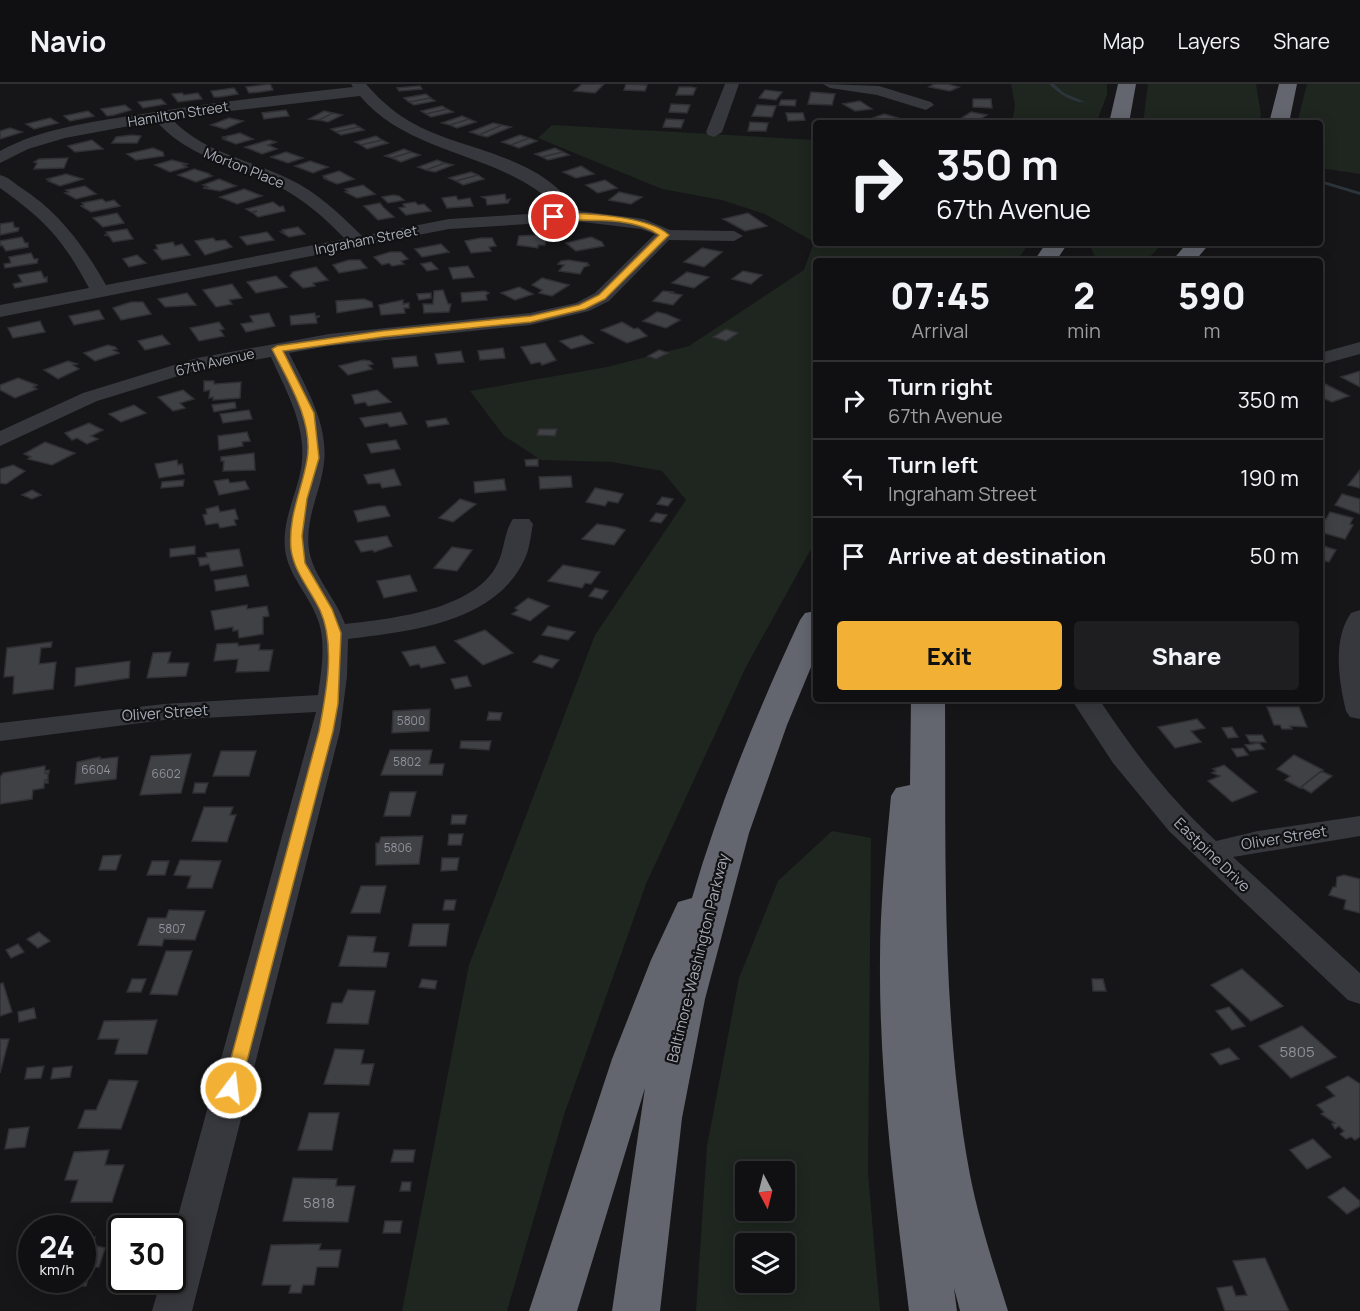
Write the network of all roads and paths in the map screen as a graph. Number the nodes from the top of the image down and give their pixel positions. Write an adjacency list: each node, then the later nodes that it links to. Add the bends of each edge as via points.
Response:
1 (732, 84): 10 (street)
2 (830, 84): 6 (street, via 879,91)
3 (1127, 84): 8 (highway)
4 (1288, 84): 9 (highway)
5 (360, 88): 7 (street, Hamilton Street); 13 (street, via 382,114 406,129 519,169 562,201)
6 (926, 105)
7 (160, 117): 11 (street, Hamilton Street, via 33,142); 16 (street, Morton Place, via 198,149 298,191)
8 (1120, 120)
9 (1280, 120)
10 (714, 132)
11 (0, 158)
12 (0, 180): 19 (street, via 54,221)
13 (575, 216): 14 (street, Ingraham Street, via 644,224); 16 (street, Ingraham Street, via 449,224)
14 (664, 235): 15 (street, Ingraham Street); 22 (street, 67th Avenue, via 602,297 582,307 531,319)
15 (734, 236)
16 (357, 241): 19 (street, Ingraham Street)
17 (1196, 246): 18 (highway)
18 (1186, 258)
19 (100, 291): 20 (street, Ingraham Street)
20 (0, 311)
21 (1360, 348): 23 (street)
22 (277, 349): 24 (street, 67th Avenue, via 146,378 50,413); 28 (street, via 309,413 314,446 297,522 299,563 326,609)
23 (1323, 358)
24 (0, 439)
25 (521, 524): 28 (street, via 514,557 485,593 462,606 410,622)
26 (1360, 618): 33 (street, via 1353,640 1352,668)
27 (813, 626): 35 (highway, Baltimore-Washington Parkway)
28 (334, 633): 32 (street)
29 (926, 702): 42 (highway, via 911,779 902,872 900,982 910,1125)
30 (927, 702): 43 (highway, via 928,890 935,1048 945,1158 963,1242)
31 (1087, 702): 37 (street, Eastpine Drive, via 1154,795)
32 (331, 704): 34 (street, Oliver Street, via 164,712); 39 (street)
33 (1360, 711)
34 (0, 732)
35 (752, 769): 40 (highway, via 656,992); 41 (highway, Baltimore-Washington Parkway, via 715,884 672,1056)
36 (1360, 826): 37 (street, Oliver Street, via 1258,841)
37 (1209, 853): 38 (street, Eastpine Drive)
38 (1360, 992)
39 (172, 1311)
40 (553, 1311)
41 (636, 1311)
42 (933, 1311)
43 (984, 1311)

